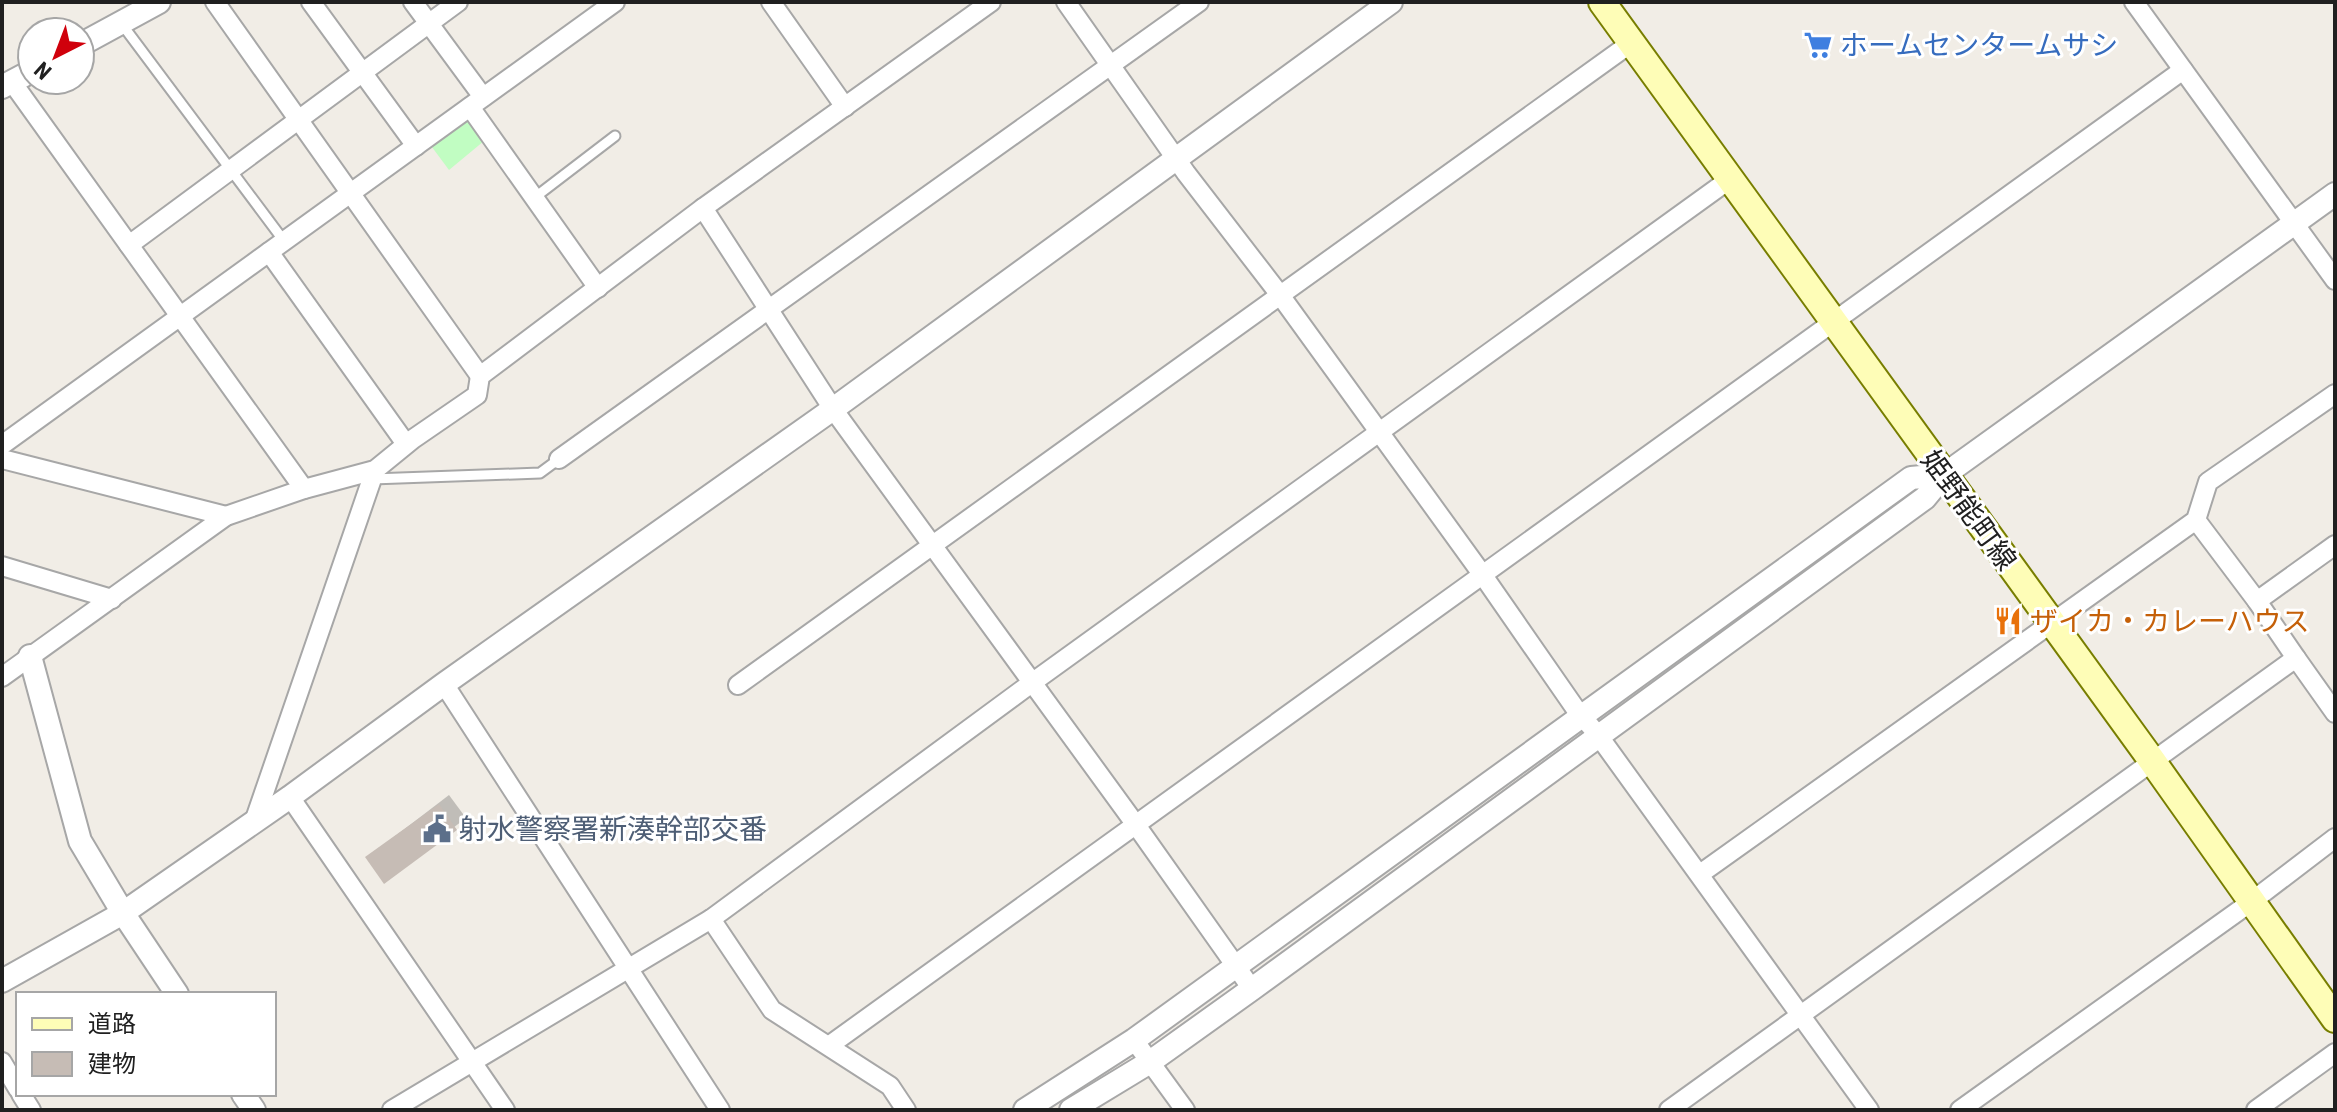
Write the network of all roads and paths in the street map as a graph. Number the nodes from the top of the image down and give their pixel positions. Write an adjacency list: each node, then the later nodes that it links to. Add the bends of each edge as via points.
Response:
1 (159, 2): 14 (street)
2 (215, 2): 24 (street)
3 (311, 2): 20 (street)
4 (413, 2): 15 (street)
5 (458, 2): 15 (street)
6 (615, 2): 22 (street)
7 (771, 2): 23 (street)
8 (991, 2): 23 (street)
9 (1066, 2): 18 (street)
10 (1199, 2): 18 (street)
11 (1391, 2): 27 (street)
12 (1602, 2): 17 (main road, 姫野能町線)
13 (2134, 2): 19 (street)
14 (121, 23): 16 (street); 28 (lane)
15 (429, 23): 20 (street); 22 (street)
16 (96, 36)
17 (1631, 43): 29 (main road, 姫野能町線); 39 (street)
18 (1111, 66): 27 (street); 40 (street)
19 (2183, 70): 34 (street); 42 (street)
20 (363, 72): 24 (street); 26 (street)
21 (15, 80): 35 (street)
22 (477, 102): 26 (street); 32 (street)
23 (845, 107): 33 (street)
24 (298, 120): 28 (street); 30 (street)
25 (615, 136): 32 (lane)
26 (416, 146): 30 (street)
27 (1175, 158): 39 (street); 45 (street)
28 (231, 170): 35 (street); 36 (lane)
29 (1730, 179): 42 (main road, 姫野能町線); 46 (street)
30 (351, 193): 36 (street); 43 (street)
31 (2335, 194): 34 (street)
32 (534, 198): 38 (street)
33 (703, 208): 38 (street); 40 (street)
34 (2294, 224): 37 (street); 52 (street)
35 (129, 245): 41 (street)
36 (276, 247): 41 (street); 47 (street)
37 (2335, 280)
38 (598, 288): 43 (street)
39 (1280, 295): 46 (street); 56 (street)
40 (768, 308): 45 (street); 50 (street)
41 (180, 316): 48 (street); 53 (street)
42 (1832, 320): 52 (main road, 姫野能町線); 59 (street)
43 (480, 376): 47 (street, via 477,395)
44 (2335, 394): 55 (street, via 2208,482)
45 (833, 409): 56 (street); 67 (street)
46 (1380, 433): 59 (street); 66 (street)
47 (406, 444): 51 (street)
48 (2, 445)
49 (2, 459): 54 (street)
50 (559, 459): 51 (lane, via 540,473)
51 (374, 475): 53 (street); 74 (street)
52 (1944, 475): 62 (main road, 姫野能町線); 70 (street, via 1911,478); 71 (street, via 1925,498)
53 (304, 489): 54 (street)
54 (226, 516): 60 (street)
55 (2196, 520): 61 (street); 62 (street)
56 (932, 544): 66 (street); 68 (street)
57 (2335, 545): 61 (street)
58 (2, 566): 60 (street)
59 (1482, 574): 70 (street); 75 (street)
60 (112, 599): 63 (street)
61 (2257, 601): 64 (street)
62 (2050, 622): 72 (main road, 姫野能町線); 77 (street)
63 (30, 656): 65 (street); 79 (street, via 80,841)
64 (2296, 658): 69 (street); 72 (street)
65 (4, 672)
66 (1033, 682): 75 (street); 80 (street)
67 (444, 684): 73 (street); 82 (street)
68 (738, 685)
69 (2335, 713)
70 (1583, 718): 71 (street); 81 (street)
71 (1598, 735): 77 (street); 84 (street)
72 (2153, 762): 78 (main road, 姫野能町線); 86 (street)
73 (290, 797): 74 (street); 92 (street)
74 (254, 822): 79 (street)
75 (1136, 825): 81 (street); 89 (street)
76 (2335, 838): 78 (street)
77 (1700, 874): 86 (street)
78 (2251, 902): 87 (main road, 姫野能町線); 104 (street)
79 (123, 913): 83 (street); 85 (street)
80 (711, 919): 82 (street); 89 (street, via 772,1010)
81 (1236, 967): 84 (street); 88 (street)
82 (630, 970): 92 (street); 97 (street)
83 (2, 981)
84 (1252, 989): 93 (street)
85 (176, 992)
86 (1802, 1015): 102 (street); 103 (street)
87 (2335, 1019)
88 (1134, 1040): 93 (street); 99 (street)
89 (830, 1045): 98 (street, via 890,1086)
90 (2335, 1053): 105 (street)
91 (2, 1062): 94 (street)
92 (473, 1062): 95 (street); 96 (street)
93 (1150, 1062): 100 (street); 101 (street)
94 (16, 1086)
95 (392, 1110)
96 (505, 1110)
97 (720, 1110)
98 (906, 1110)
99 (1025, 1110)
100 (1071, 1110)
101 (1185, 1110)
102 (1669, 1110)
103 (1869, 1110)
104 (1960, 1110)
105 (2256, 1110)

